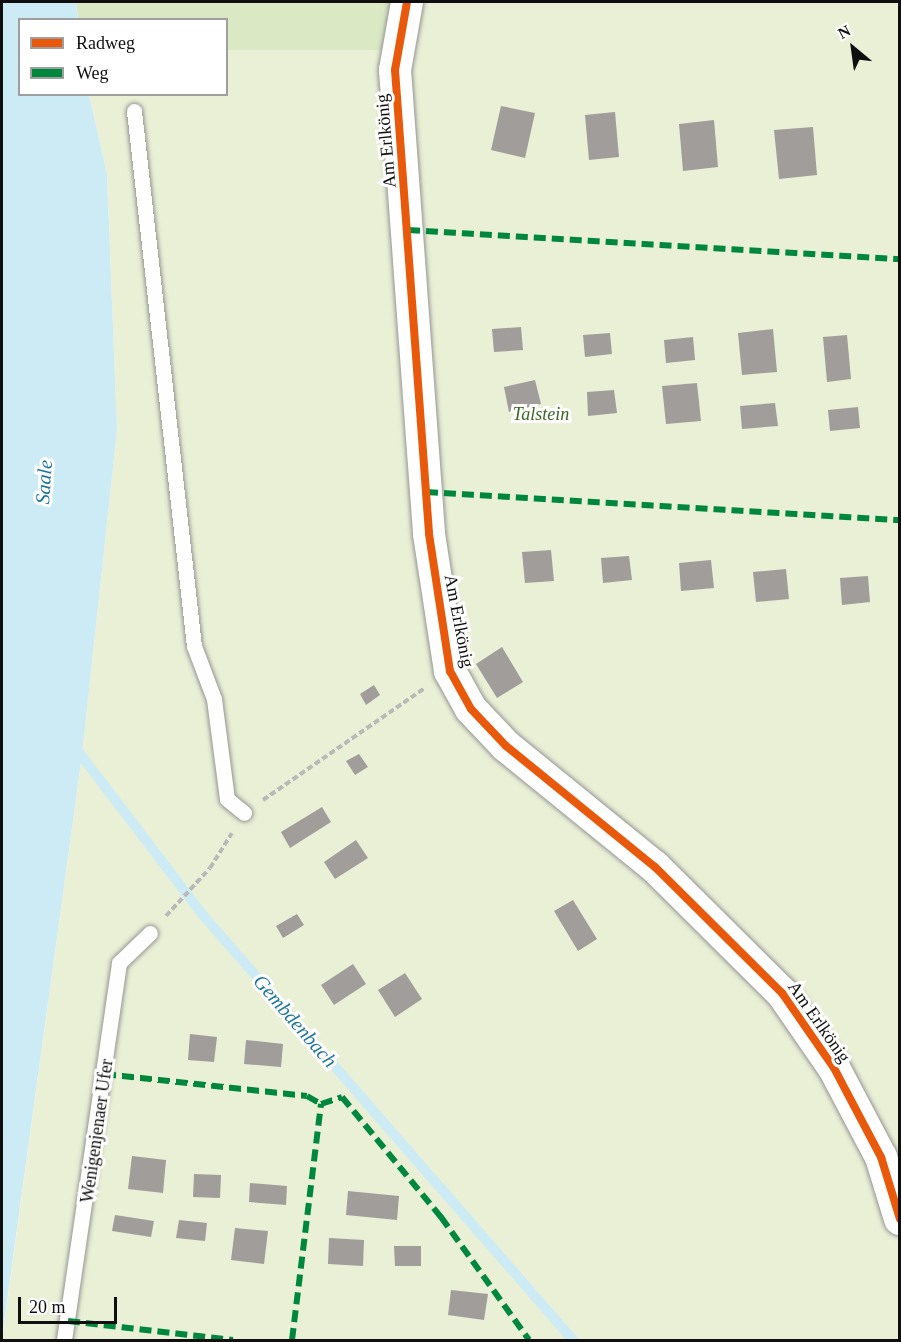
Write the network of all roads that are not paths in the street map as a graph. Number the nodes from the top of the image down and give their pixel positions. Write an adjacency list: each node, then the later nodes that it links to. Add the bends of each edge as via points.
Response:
1 (407, 2): 5 (street, Am Erlkönig, via 395,70 429,534 450,671 471,709 506,746 655,867 782,993 834,1068 881,1157)
2 (134, 111): 3 (lane, via 194,646 214,699 227,799)
3 (244, 813)
4 (150, 933): 6 (lane, Wenigenjenaer Ufer, via 119,963)
5 (900, 1219)
6 (64, 1341)

